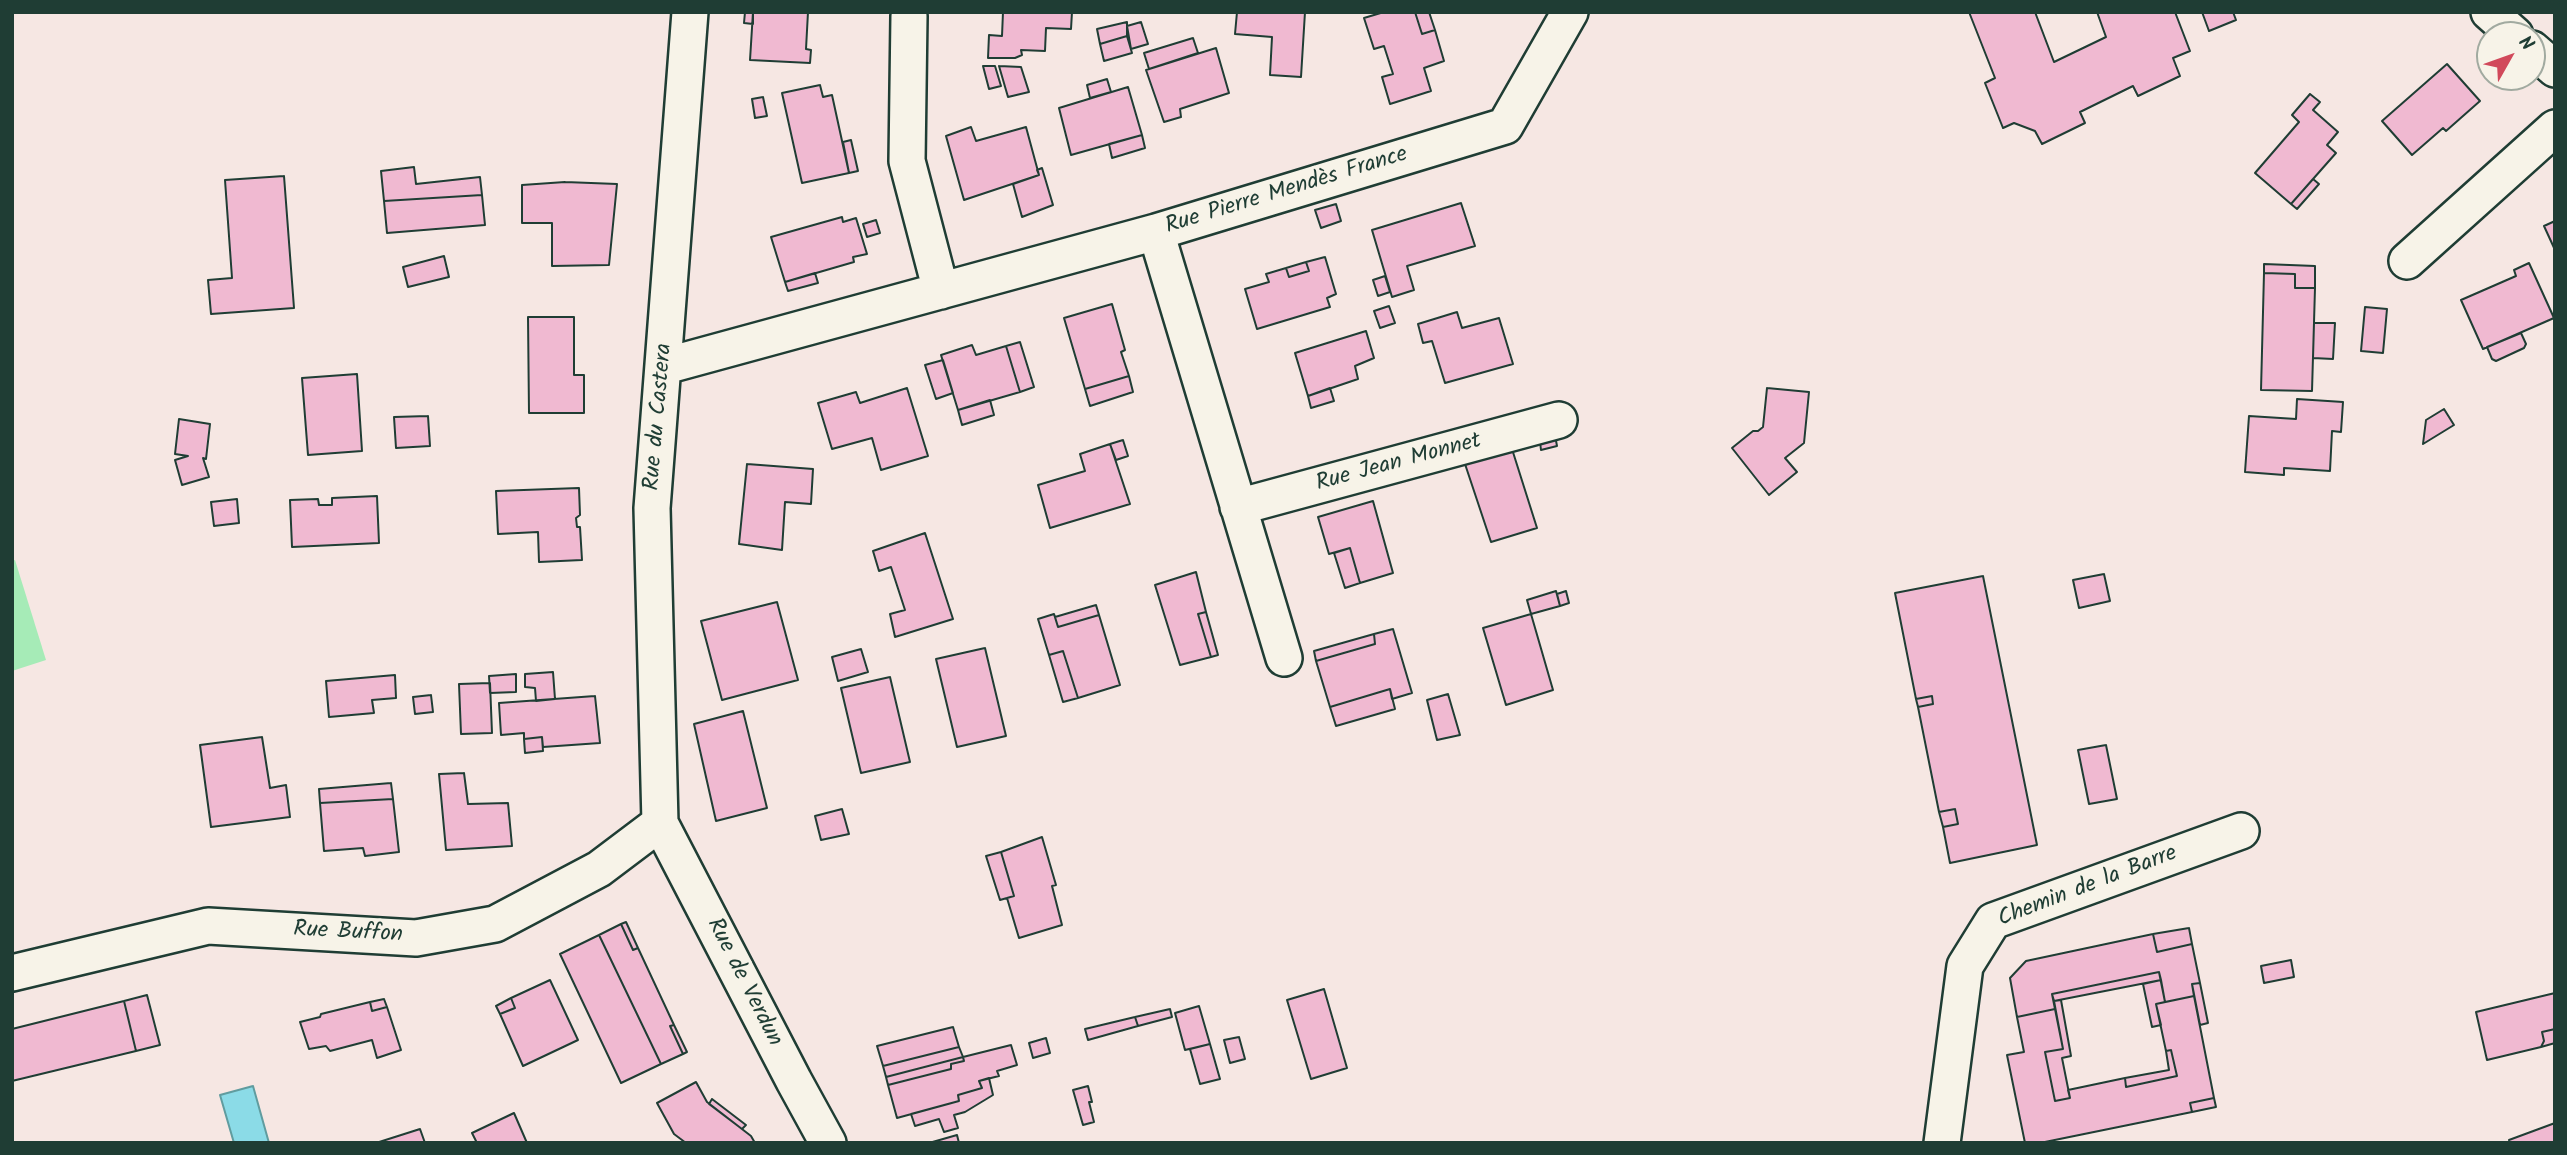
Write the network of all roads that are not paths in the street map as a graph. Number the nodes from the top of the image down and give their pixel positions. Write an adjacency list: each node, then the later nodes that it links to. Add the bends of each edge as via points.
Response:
1 (690, 12): 8 (street, Rue du Castera)
2 (1570, 12): 5 (street, Rue Pierre Mendès France, via 1505,126)
3 (909, 16): 7 (street, via 907,162)
4 (2555, 128): 6 (street)
5 (1156, 232): 7 (street, Rue Pierre Mendès France); 10 (street)
6 (2407, 261)
7 (941, 291): 8 (street, Rue Pierre Mendès France)
8 (665, 366): 12 (street, Rue du Castera, via 652,508)
9 (1559, 420): 10 (street, Rue Jean Monnet)
10 (1238, 507): 11 (street)
11 (1284, 658)
12 (660, 823): 14 (street, Rue Buffon, via 599,869 495,924 416,938 208,926); 15 (street, Rue de Verdun)
13 (2241, 831): 16 (street, Chemin de la Barre, via 1993,921 1965,966)
14 (12, 973)
15 (828, 1143)
16 (1942, 1143)

